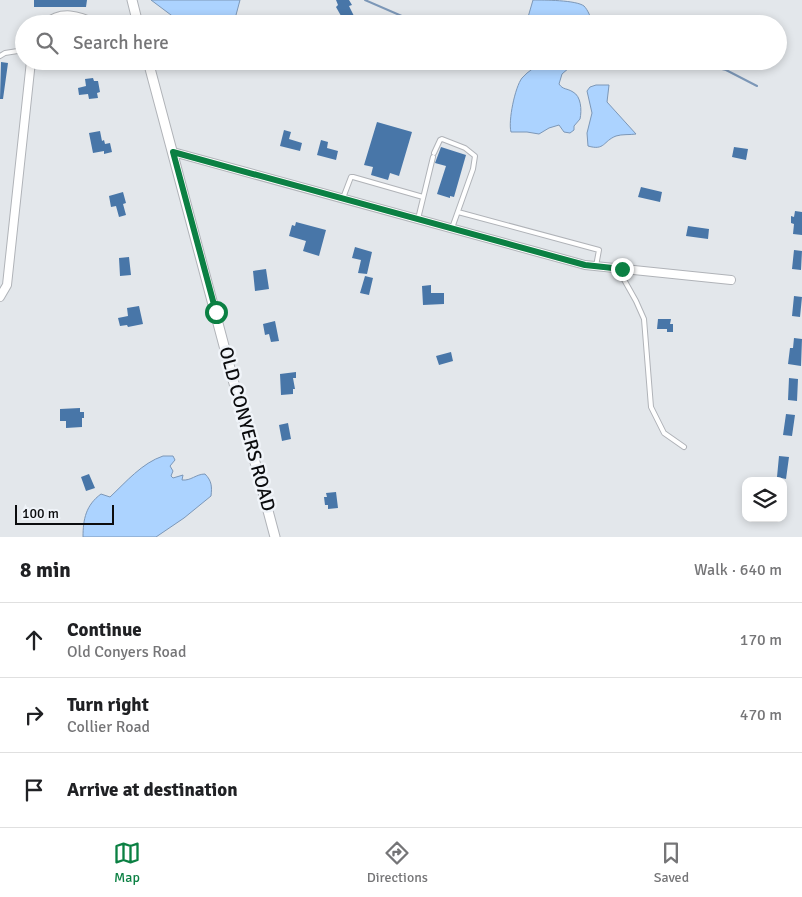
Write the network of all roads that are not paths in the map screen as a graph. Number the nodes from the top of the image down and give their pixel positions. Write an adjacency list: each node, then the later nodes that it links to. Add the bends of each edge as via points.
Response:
1 (132, 0): 2 (street)
2 (136, 15)
3 (15, 51): 4 (lane)
4 (0, 56)
5 (30, 70): 16 (street, via 7,285)
6 (150, 70): 7 (street, OLD CONYERS ROAD)
7 (173, 152): 9 (street); 18 (street, OLD CONYERS ROAD)
8 (423, 197): 9 (lane, via 350,177); 10 (lane, via 440,140 465,148 475,156); 11 (lane)
9 (343, 198): 11 (street)
10 (458, 212): 12 (lane); 13 (lane, via 599,250)
11 (418, 219): 12 (street)
12 (452, 228): 13 (street)
13 (596, 266): 14 (street)
14 (618, 269): 15 (street); 17 (lane, via 644,319 651,407 664,434)
15 (732, 280)
16 (0, 297)
17 (684, 447)
18 (275, 537)

